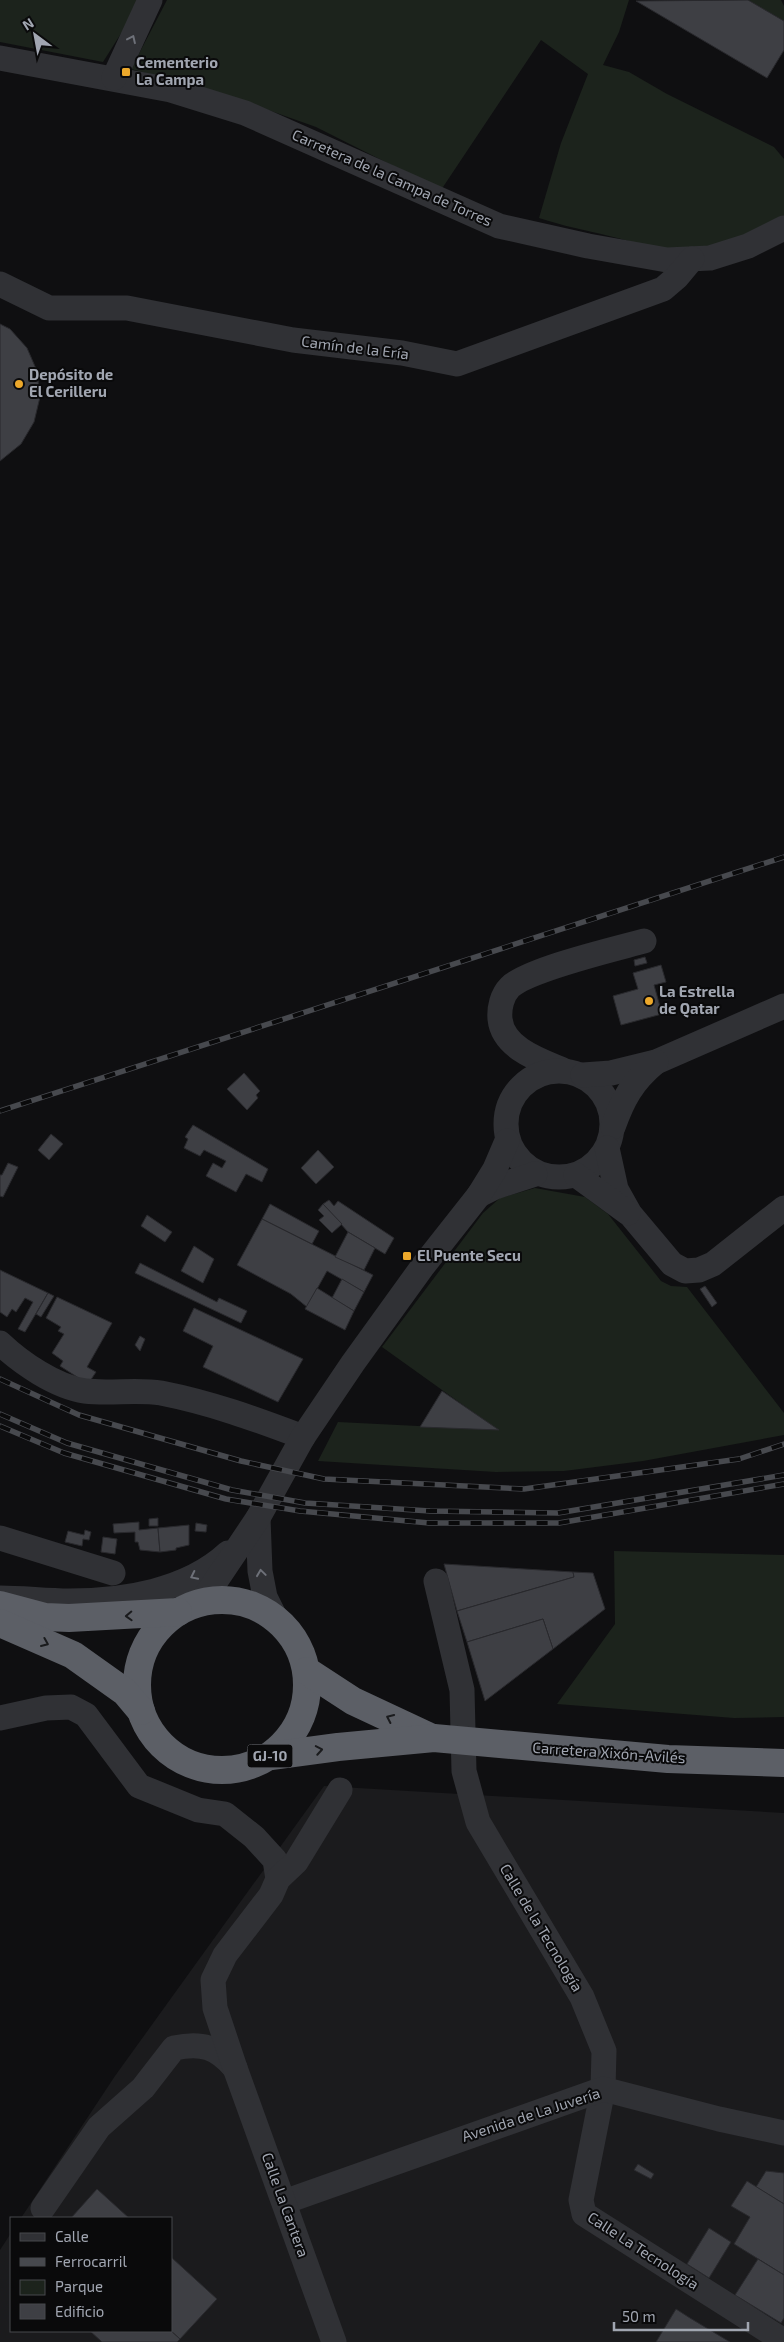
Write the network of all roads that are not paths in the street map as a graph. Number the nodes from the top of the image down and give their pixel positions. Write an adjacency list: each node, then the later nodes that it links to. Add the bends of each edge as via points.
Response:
1 (150, 0): 3 (street, one-way to 1)
2 (0, 58): 3 (street, Carretera de la Campa de Torres)
3 (114, 78): 5 (street, Carretera de la Campa de Torres, via 171,90 245,113 499,226 666,260)
4 (784, 228): 5 (street, Carretera de la Campa de Torres, via 748,246 710,258)
5 (692, 259): 6 (street, Camín de la Ería, via 663,289 458,364 402,353 293,340 127,308 49,308)
6 (0, 284)
7 (644, 941): 9 (street, via 528,976 509,988 499,1007 501,1025)
8 (784, 1006): 10 (street)
9 (511, 1042): 11 (street, via 525,1053); 12 (street, via 514,1071)
10 (656, 1062): 11 (street, via 611,1072); 13 (street, via 638,1077 622,1101)
11 (573, 1072): 12 (street, via 542,1072 523,1083); 13 (street, via 600,1088 610,1106)
12 (510, 1100): 14 (street, via 505,1120)
13 (610, 1138): 16 (street, via 594,1164); 19 (street, via 616,1189)
14 (507, 1141): 15 (street, via 518,1159); 17 (street)
15 (535, 1174): 16 (street, via 555,1178); 17 (street)
16 (576, 1175): 19 (street)
17 (479, 1195): 21 (street, via 352,1363)
18 (784, 1208): 19 (street, via 713,1264 685,1271 672,1264)
19 (630, 1214)
20 (0, 1343): 21 (street, via 14,1357 44,1376 84,1391 159,1393 238,1412)
21 (303, 1438): 22 (street)
22 (252, 1527): 26 (street, one-way to 26, via 214,1567 173,1586 133,1596 70,1601); 28 (street); 29 (street, one-way to 22, via 265,1597)
23 (0, 1538): 24 (street)
24 (113, 1573)
25 (436, 1581): 40 (street, Calle de la Tecnología, via 462,1690 464,1770 478,1822 582,1997 604,2051)
26 (0, 1598)
27 (0, 1605): 28 (highway, GJ-10, one-way to 27, via 69,1618 45,1617)
28 (190, 1608): 29 (highway, GJ-10, via 229,1598); 32 (highway, GJ-10, via 159,1627 144,1650 137,1680)
29 (276, 1619): 31 (highway, GJ-10, via 294,1640)
30 (0, 1623): 32 (highway, GJ-10, one-way to 32, via 73,1655 125,1692)
31 (307, 1671): 34 (highway, Carretera Xixón-Avilés / GJ-10, one-way to 31, via 353,1701); 35 (highway, GJ-10, via 306,1702 292,1733)
32 (141, 1710): 35 (highway, GJ-10, via 160,1743 184,1762 214,1770 245,1769)
33 (0, 1718): 38 (street, via 63,1707 71,1707 86,1715 139,1786 198,1810 225,1814 254,1837 275,1860)
34 (436, 1739): 35 (highway, Carretera Xixón-Avilés / GJ-10, one-way to 34, via 338,1746); 36 (highway, Carretera Xixón-Avilés / GJ-10, via 668,1759)
35 (270, 1756)
36 (784, 1763)
37 (340, 1790): 38 (street, Calle La Cantera, via 296,1862)
38 (278, 1879): 39 (street, Calle La Cantera, via 271,1895 225,1955 213,1980 215,2008)
39 (235, 2068): 42 (street, Calle La Cantera); 43 (street, via 223,2054 204,2046 174,2048 144,2088 99,2127)
40 (603, 2089): 41 (street, Avenida de La Juvería); 42 (street, Avenida de La Juvería); 44 (street, Calle La Tecnología, via 581,2200 584,2214)
41 (784, 2133)
42 (284, 2202): 45 (street, Calle La Cantera)
43 (43, 2208)
44 (784, 2341)
45 (334, 2342)

